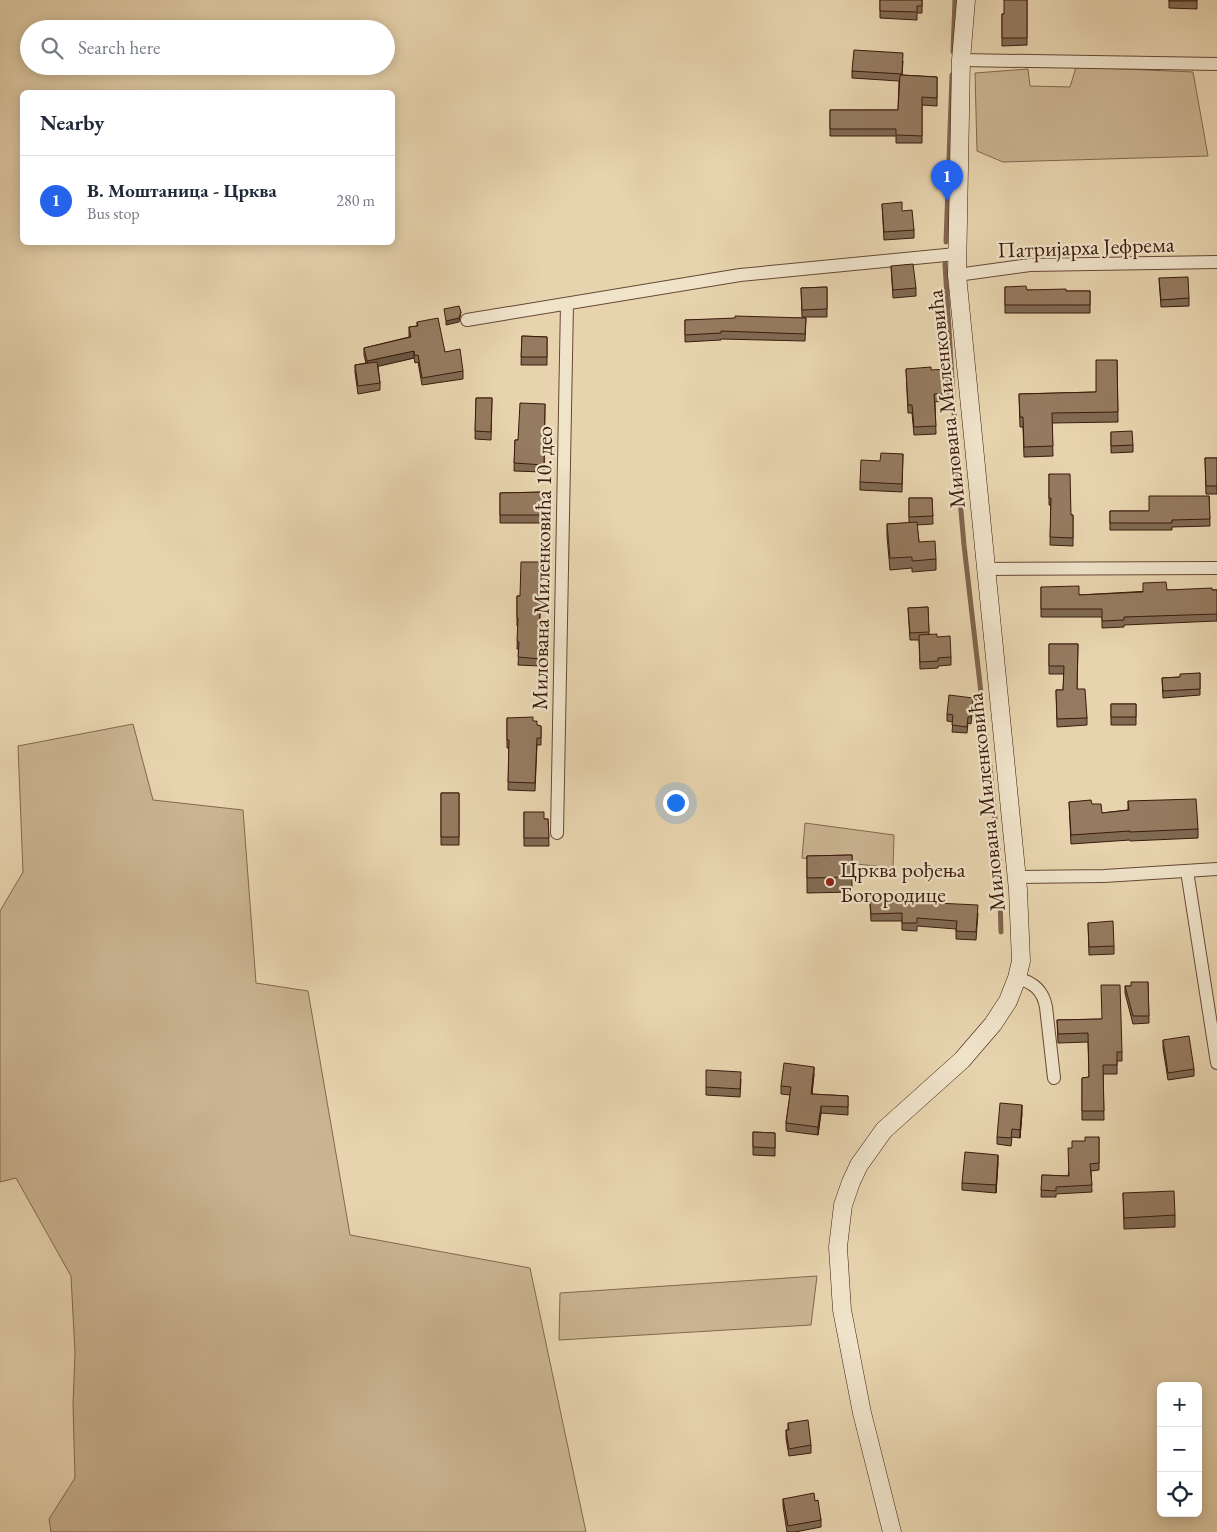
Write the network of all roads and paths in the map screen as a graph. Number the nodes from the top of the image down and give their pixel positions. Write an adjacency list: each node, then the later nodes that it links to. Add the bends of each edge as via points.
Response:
1 (966, 0): 2 (street, Милована Миленковића)
2 (961, 60): 3 (street); 4 (street, Милована Миленковића)
3 (1217, 64)
4 (956, 254): 6 (street, Милована Миленковића); 7 (street, via 740,275)
5 (1217, 262): 6 (street, Патријарха Јефрема, via 1030,265)
6 (957, 275): 10 (street, Милована Миленковића)
7 (567, 304): 8 (street); 11 (street, Милована Миленковића 10. део)
8 (467, 320)
9 (1217, 568): 10 (street)
10 (985, 569): 14 (street, Милована Миленковића)
11 (557, 833)
12 (1217, 869): 13 (street)
13 (1187, 871): 14 (street); 16 (street)
14 (1017, 878): 15 (street, Милована Миленковића, via 1021,961)
15 (1017, 978): 17 (street, via 1034,985 1043,996); 18 (street, Милована Миленковића, via 1008,1001 977,1044 872,1144 859,1165 843,1205 838,1247 842,1310 862,1413)
16 (1217, 1062)
17 (1054, 1078)
18 (892, 1532)

